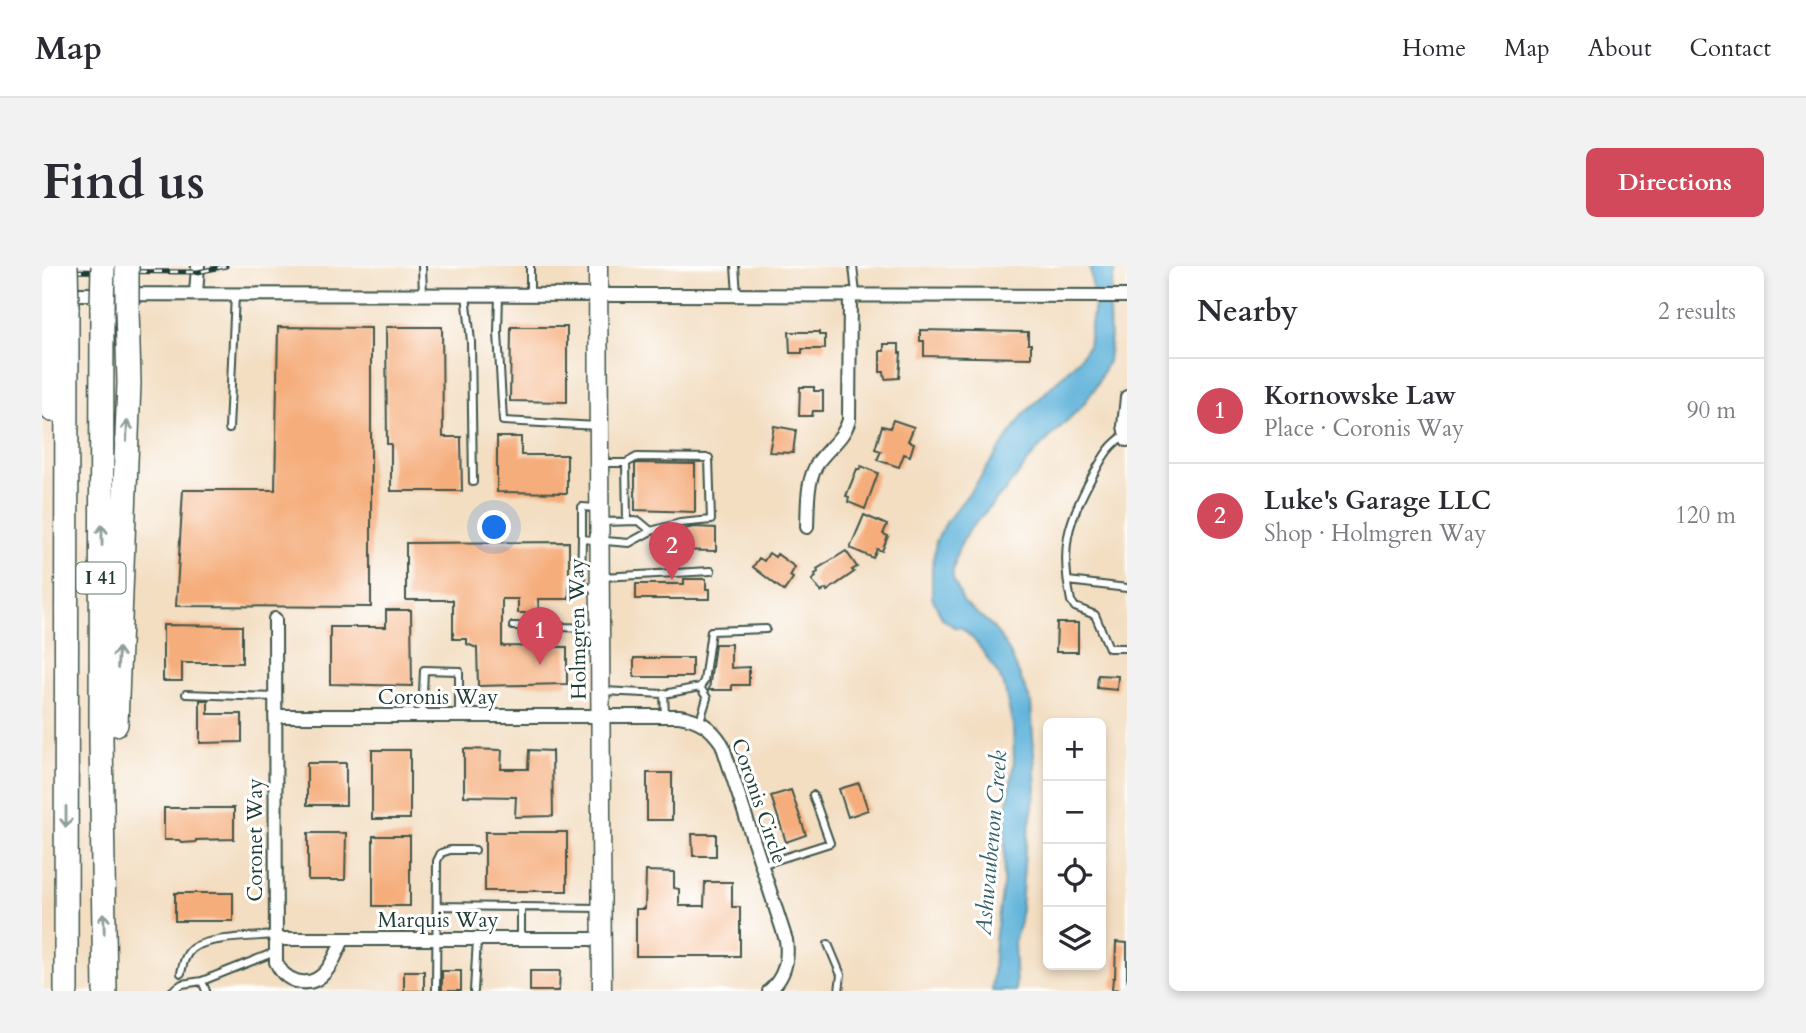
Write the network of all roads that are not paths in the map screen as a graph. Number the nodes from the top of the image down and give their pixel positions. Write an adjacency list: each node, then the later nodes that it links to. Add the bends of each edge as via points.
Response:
1 (47, 266): 21 (highway, bridge)
2 (66, 266): 21 (highway, I 41, bridge)
3 (103, 266): 55 (highway, I 41, one-way to 3, bridge)
4 (127, 266): 55 (highway, one-way to 4, bridge, via 114,767 129,383)
5 (198, 266): 11 (street)
6 (422, 266): 19 (lane)
7 (530, 266): 15 (lane)
8 (598, 266): 16 (street, Holmgren Way)
9 (735, 266): 17 (lane)
10 (853, 266): 18 (lane)
11 (196, 294): 12 (street); 21 (street)
12 (235, 294): 19 (street); 25 (lane)
13 (466, 294): 14 (street); 19 (street); 29 (lane)
14 (499, 294): 15 (street); 24 (lane, via 503,421)
15 (530, 294): 16 (street)
16 (597, 294): 17 (street); 24 (street, Holmgren Way)
17 (737, 294): 18 (street)
18 (853, 294): 20 (street); 32 (street, via 849,420 812,474)
19 (423, 295)
20 (1127, 296)
21 (53, 303): 71 (highway, I 41, one-way to 71, via 66,773)
22 (1127, 397): 23 (street)
23 (1126, 414): 26 (street)
24 (598, 426): 27 (street, Holmgren Way)
25 (229, 429)
26 (1126, 438): 35 (lane, via 1111,444 1070,521)
27 (599, 463): 28 (lane); 31 (street, Holmgren Way)
28 (626, 463): 30 (lane); 33 (lane, via 637,457 709,458 711,520)
29 (472, 482)
30 (627, 521): 31 (lane); 33 (lane, via 639,521)
31 (595, 527): 33 (lane, via 628,543); 36 (street, Holmgren Way)
32 (807, 527)
33 (650, 531)
34 (711, 571): 36 (lane)
35 (1068, 581): 37 (lane); 42 (lane, via 1071,601 1095,615 1109,648)
36 (600, 583): 40 (street, Holmgren Way)
37 (1127, 588)
38 (275, 619): 47 (street, Coronet Way)
39 (513, 626): 40 (lane)
40 (601, 628): 44 (street, Holmgren Way)
41 (766, 629): 43 (lane, via 711,631)
42 (1124, 648)
43 (700, 687): 46 (lane); 53 (lane, via 707,698)
44 (601, 691): 46 (lane); 51 (street, Holmgren Way)
45 (186, 694): 47 (lane)
46 (664, 694): 52 (lane)
47 (275, 697): 48 (street, Coronet Way)
48 (275, 716): 49 (street, Coronis Way); 66 (street, Coronet Way)
49 (422, 716): 50 (street, Coronis Way); 50 (lane, via 424,670 459,671)
50 (459, 716): 51 (street, Coronis Way)
51 (602, 716): 52 (street); 60 (street, Holmgren Way)
52 (665, 716): 53 (street)
53 (700, 721): 57 (street, Coronis Circle, via 722,744)
54 (813, 795): 57 (lane, via 830,843)
55 (103, 848): 72 (highway, I 41, one-way to 55)
56 (475, 850): 58 (lane, via 441,853)
57 (761, 865): 70 (street, Coronis Circle, via 787,950 784,972)
58 (437, 905): 59 (lane); 62 (lane)
59 (521, 907): 60 (lane); 64 (lane)
60 (602, 908): 65 (street, Holmgren Way)
61 (343, 939): 62 (street, Marquis Way); 66 (street, Marquis Way); 66 (street, via 332,964 314,981 300,982 281,972)
62 (437, 939): 63 (street, Marquis Way); 75 (lane)
63 (477, 939): 64 (street, Marquis Way); 76 (lane)
64 (521, 939): 65 (street, Marquis Way)
65 (602, 939): 77 (street, Holmgren Way)
66 (275, 942): 68 (lane, via 204,943 191,949); 69 (lane)
67 (828, 944): 78 (lane, via 841,975)
68 (181, 973)
69 (202, 981): 73 (lane); 74 (lane)
70 (772, 990)
71 (66, 991)
72 (105, 991)
73 (172, 991)
74 (206, 991)
75 (436, 991)
76 (474, 991)
77 (602, 991)
78 (839, 991)

